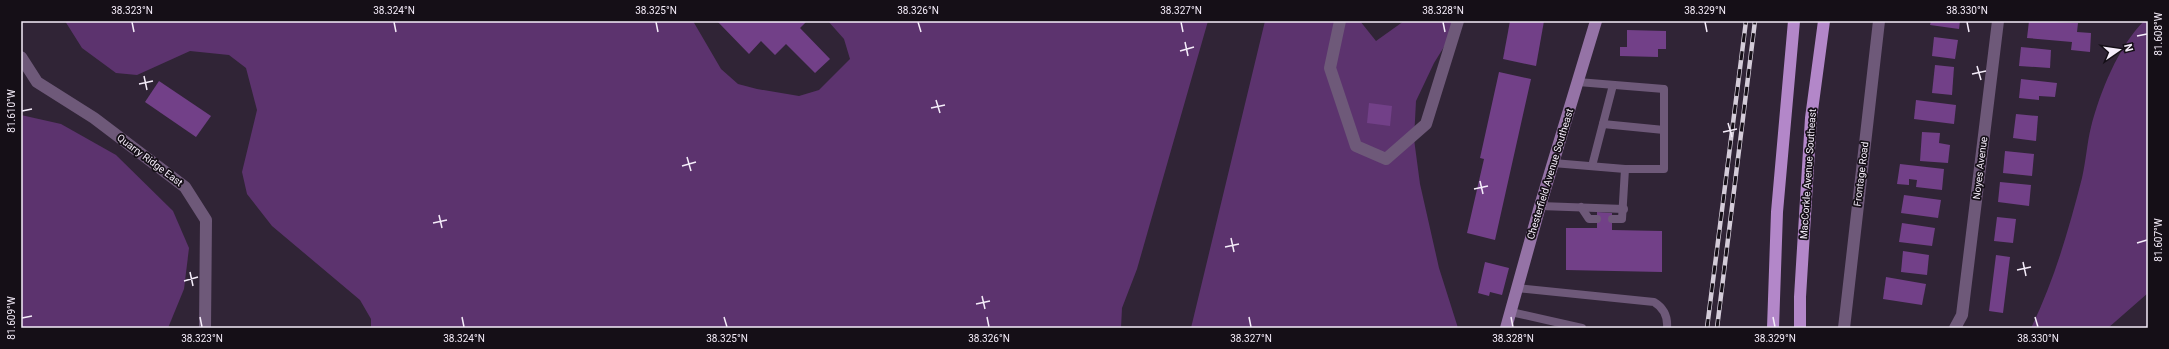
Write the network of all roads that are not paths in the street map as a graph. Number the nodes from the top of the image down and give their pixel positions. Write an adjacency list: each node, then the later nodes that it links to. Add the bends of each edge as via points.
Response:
1 (1340, 21): 2 (street, via 1330,68 1356,146 1386,159 1426,124)
2 (1458, 21)
3 (1596, 21): 9 (street, Chesterfield Avenue Southeast)
4 (1794, 21): 27 (main road, via 1777,212)
5 (1824, 21): 28 (main road, MacCorkle Avenue Southeast, via 1811,118)
6 (1879, 21): 29 (street, Frontage Road)
7 (1998, 21): 30 (street, Noyes Avenue, via 1962,315)
8 (21, 57): 23 (street, Quarry Ridge East, via 37,82 94,118 185,187 206,220)
9 (1578, 82): 10 (lane); 13 (street, Chesterfield Avenue Southeast)
10 (1613, 85): 11 (lane); 12 (lane, via 1664,89)
11 (1603, 124): 12 (lane); 14 (lane)
12 (1664, 130): 15 (lane, via 1664,168)
13 (1553, 163): 14 (lane); 16 (street, Chesterfield Avenue Southeast)
14 (1592, 166): 15 (lane)
15 (1626, 169): 18 (lane)
16 (1540, 206): 17 (lane); 21 (street, Chesterfield Avenue Southeast)
17 (1580, 207): 18 (lane); 19 (lane, via 1589,219)
18 (1624, 209): 20 (lane, via 1622,220)
19 (1597, 219)
20 (1612, 219)
21 (1517, 288): 22 (street, Chesterfield Avenue Southeast); 26 (lane, via 1654,302 1662,306 1667,316)
22 (1510, 312): 24 (street, Chesterfield Avenue Southeast); 25 (lane)
23 (205, 328)
24 (1506, 328)
25 (1582, 328)
26 (1667, 328)
27 (1773, 328)
28 (1800, 328)
29 (1844, 328)
30 (1955, 328)

